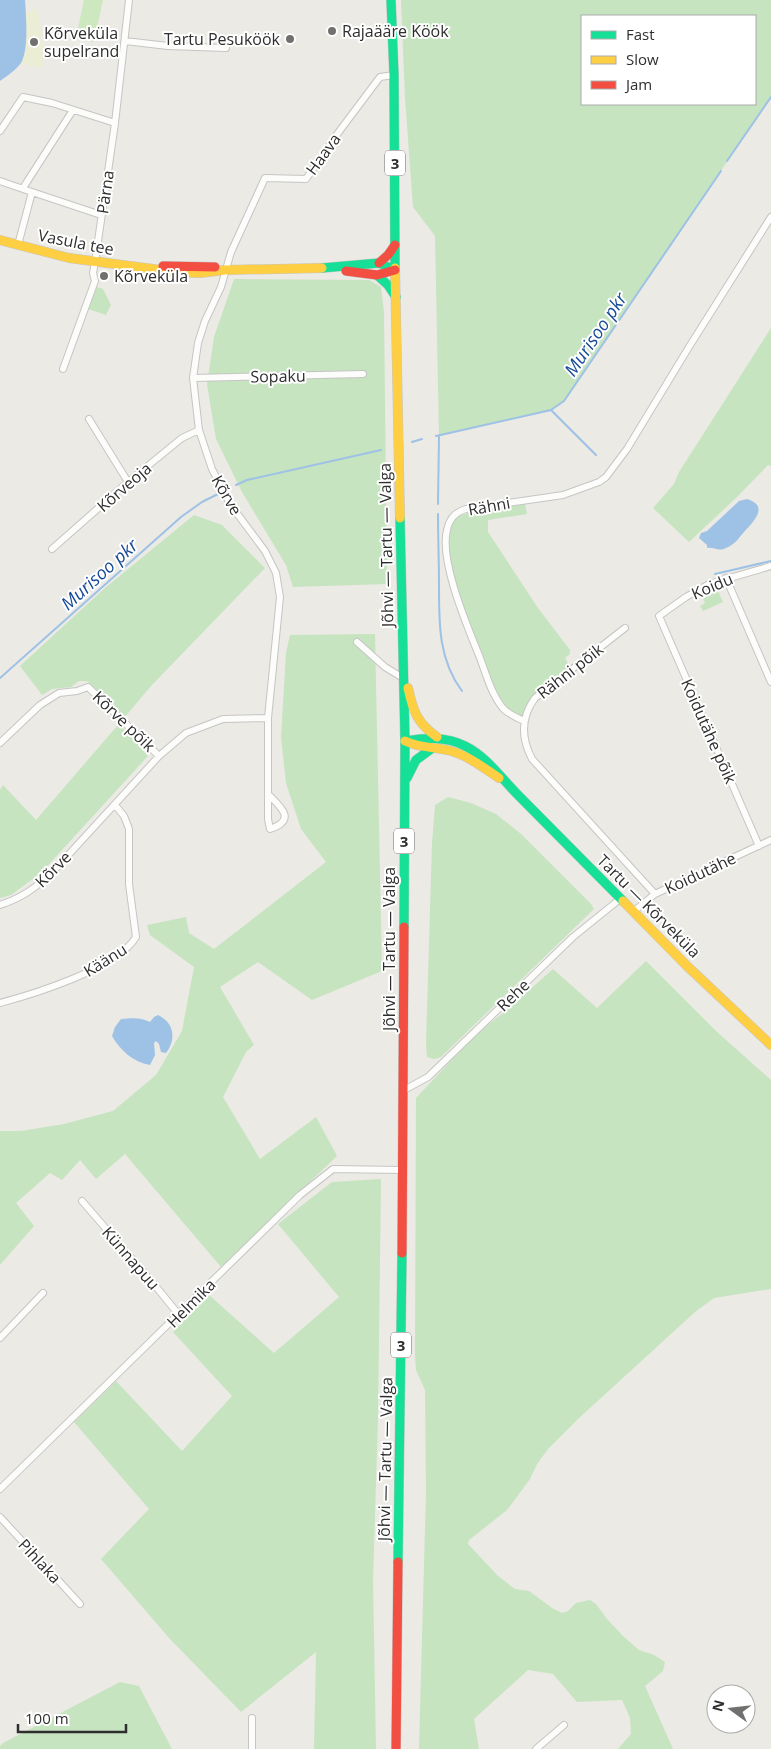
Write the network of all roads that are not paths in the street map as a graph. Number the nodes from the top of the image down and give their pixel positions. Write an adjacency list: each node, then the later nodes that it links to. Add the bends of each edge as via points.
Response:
1 (129, 0): 3 (street, Pärna)
2 (391, 0): 5 (main road, Jõhvi — Tartu — Valga / 3)
3 (125, 41): 4 (street); 7 (street, Pärna)
4 (226, 48)
5 (394, 75): 16 (main road, Jõhvi — Tartu — Valga / 3); 20 (street, Haava, via 380,77 306,179 265,178)
6 (73, 110): 7 (street); 8 (street, via 23,96); 10 (street)
7 (115, 122): 12 (street, Pärna)
8 (0, 131)
9 (0, 181): 10 (street)
10 (23, 188): 11 (street)
11 (32, 192): 12 (street); 15 (street)
12 (101, 215): 17 (street, Pärna)
13 (771, 216): 40 (street, Rähni, via 627,449 606,477 563,495 466,509 450,520 446,549 466,622 501,706 508,714)
14 (0, 240): 15 (main road, Vasula tee)
15 (18, 245): 17 (main road, Vasula tee)
16 (395, 245): 18 (main road); 21 (main road, Jõhvi — Tartu — Valga / 3)
17 (94, 262): 20 (main road, Vasula tee, via 176,272); 24 (street, Pärna, via 95,281)
18 (379, 264): 19 (main road, Vasula tee); 21 (main road, Vasula tee)
19 (331, 268): 20 (main road, Vasula tee); 22 (main road, Vasula tee)
20 (225, 270): 26 (street, Kõrve, via 198,343)
21 (395, 270): 22 (main road, Vasula tee); 23 (main road, Jõhvi — Tartu — Valga / 3)
22 (378, 276): 23 (main road)
23 (396, 297): 36 (main road, Jõhvi — Tartu — Valga / 3)
24 (63, 369)
25 (363, 374): 26 (street, Sopaku)
26 (193, 378): 28 (street, Kõrve)
27 (89, 419): 29 (street)
28 (199, 430): 29 (street, Kõrveoja, via 182,438); 39 (street, Kõrve, via 204,450 230,504 265,551 276,573 280,597)
29 (128, 482): 30 (street, Kõrveoja)
30 (52, 549)
31 (771, 566): 32 (street, Koidu)
32 (726, 578): 33 (street, Koidu, via 699,588); 38 (street)
33 (659, 616): 51 (street, Koidutähe põik)
34 (625, 628): 40 (street, Rähni põik, via 535,698)
35 (356, 642): 37 (street, via 385,667)
36 (404, 668): 37 (main road, Jõhvi — Tartu — Valga / 3); 41 (main road, via 411,704 418,720)
37 (404, 678): 42 (main road, Jõhvi — Tartu — Valga / 3)
38 (771, 682)
39 (268, 718): 45 (street, Kõrve, via 223,719 204,725 186,733); 48 (street, Kõrve)
40 (524, 721): 52 (street, via 526,748 532,759)
41 (437, 737): 42 (main road, Tartu — Kõrveküla); 46 (main road, Tartu — Kõrveküla, via 472,749 496,769)
42 (405, 741): 44 (main road, Tartu — Kõrveküla); 47 (main road, Jõhvi — Tartu — Valga / 3)
43 (0, 743): 45 (street, Kõrve põik, via 40,705 59,693 77,692 88,687)
44 (431, 749): 46 (main road, Tartu — Kõrveküla, via 473,759); 47 (main road, via 416,758)
45 (159, 756): 49 (street, Kõrve)
46 (509, 786): 53 (main road, Tartu — Kõrveküla)
47 (404, 788): 58 (main road, Jõhvi — Tartu — Valga / 3)
48 (268, 794): 48 (street, Kõrve, via 270,829 280,825 285,814)
49 (115, 805): 54 (street, Kõrve, via 49,876 19,898); 56 (street, Käänu, via 129,829 129,884 136,937 132,944 79,976)
50 (771, 840): 51 (street, Koidutähe)
51 (759, 846): 52 (street, Koidutähe)
52 (655, 894): 55 (street, Koidutähe)
53 (620, 899): 55 (main road, Tartu — Kõrveküla); 58 (street, Rehe, via 573,937 428,1077)
54 (0, 905)
55 (634, 912): 57 (main road, Tartu — Kõrveküla)
56 (0, 1002)
57 (771, 1045)
58 (404, 1090): 59 (main road, Jõhvi — Tartu — Valga / 3)
59 (403, 1170): 62 (street, Helmika, via 333,1169 300,1195); 70 (main road, Jõhvi — Tartu — Valga / 3)
60 (82, 1201): 62 (street, Künnapuu)
61 (43, 1293): 63 (street)
62 (179, 1315): 64 (street, Helmika)
63 (0, 1338)
64 (0, 1489)
65 (0, 1517): 66 (street, Pihlaka)
66 (80, 1604)
67 (252, 1718): 69 (street)
68 (564, 1725): 71 (street)
69 (252, 1749)
70 (396, 1749)
71 (536, 1749)

